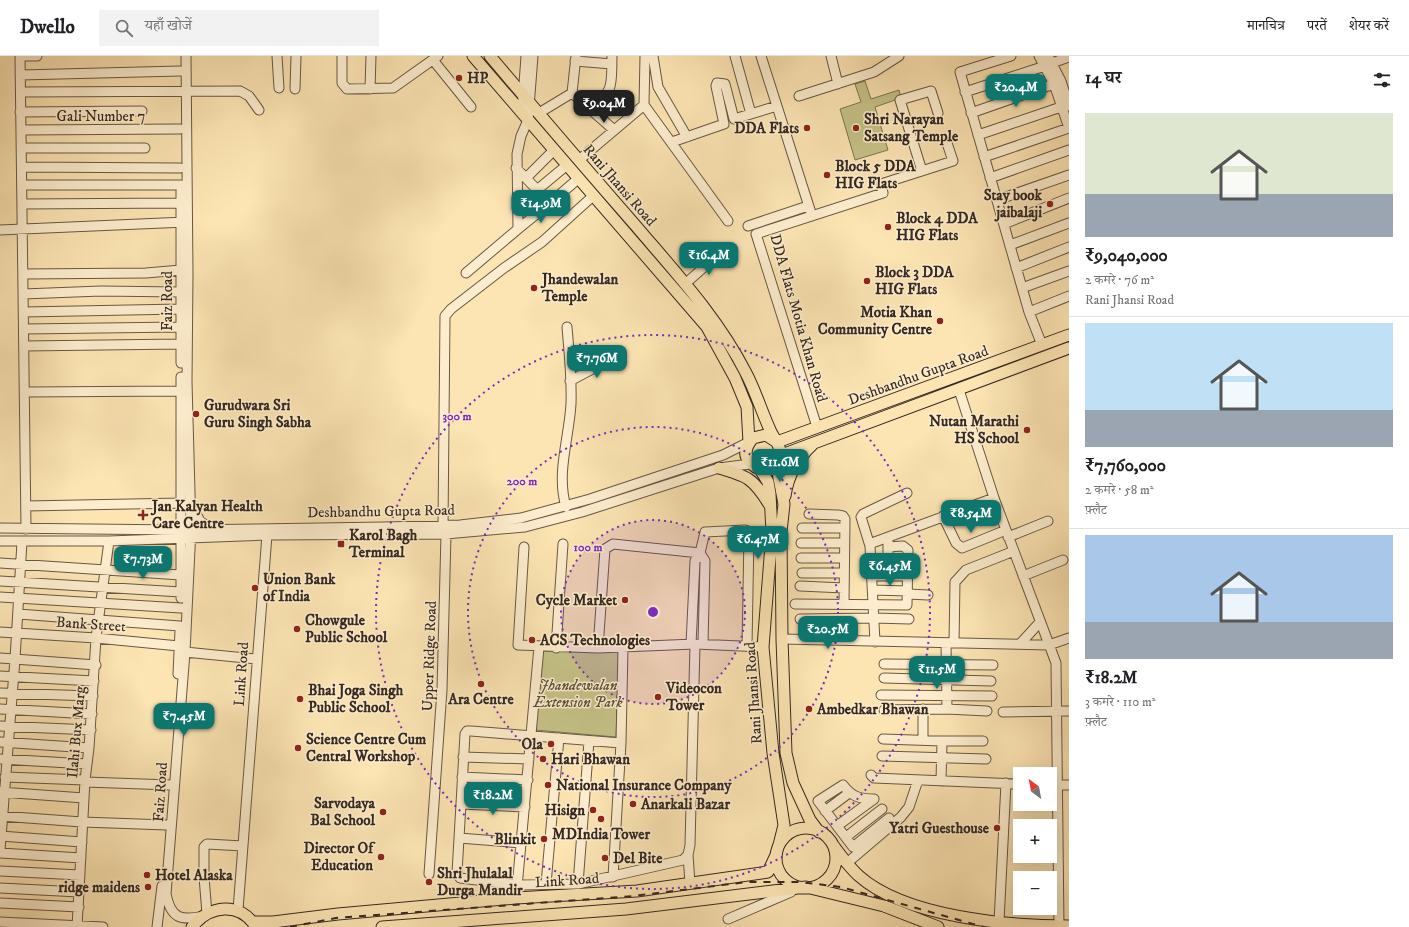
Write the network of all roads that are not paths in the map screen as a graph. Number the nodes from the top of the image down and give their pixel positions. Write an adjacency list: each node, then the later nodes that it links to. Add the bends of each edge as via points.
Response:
1 (20, 56): 2 (street); 27 (street)
2 (37, 56)
3 (179, 56): 26 (street, Faiz Road)
4 (186, 56): 34 (street)
5 (277, 56): 30 (street)
6 (296, 56): 31 (street)
7 (342, 56): 32 (street, via 342,83 345,88)
8 (371, 56): 32 (street)
9 (473, 56): 51 (main road, Rani Jhansi Road)
10 (490, 56): 38 (main road, Rani Jhansi Road)
11 (526, 56): 38 (street)
12 (533, 56): 38 (street)
13 (645, 56): 39 (street)
14 (653, 56): 57 (street, via 658,87)
15 (735, 56): 50 (street)
16 (760, 56): 41 (street)
17 (831, 56): 29 (street)
18 (899, 56): 29 (street, via 874,72)
19 (1010, 56): 35 (street, via 960,72)
20 (1039, 56): 25 (street)
21 (1069, 57): 25 (street)
22 (436, 58): 32 (street, via 395,87); 42 (street)
23 (576, 58): 24 (street); 36 (street)
24 (612, 60): 43 (street, via 611,87 606,96)
25 (1048, 62): 28 (street); 35 (street)
26 (180, 71): 27 (street); 34 (street, Faiz Road)
27 (20, 75): 33 (street)
28 (1061, 81): 40 (street); 49 (street)
29 (838, 84): 37 (street)
30 (279, 88)
31 (295, 89)
32 (370, 89)
33 (20, 92): 34 (street); 46 (street)
34 (183, 92): 44 (street, via 240,91); 53 (street, Faiz Road); 87 (street)
35 (965, 92): 49 (street)
36 (572, 93): 43 (street); 47 (street)
37 (799, 96)
38 (526, 98): 47 (main road, Rani Jhansi Road); 51 (street)
39 (644, 105): 55 (street); 58 (street)
40 (1067, 105): 52 (street); 56 (street)
41 (777, 106): 50 (street); 84 (street)
42 (472, 107)
43 (592, 109): 55 (street)
44 (260, 110)
45 (142, 111): 46 (street)
46 (20, 112): 54 (street)
47 (539, 113): 65 (main road, Rani Jhansi Road)
48 (938, 113): 70 (street, via 931,91 900,100)
49 (971, 113): 56 (street)
50 (751, 114): 57 (street, via 734,119 725,84 717,82 724,124)
51 (525, 116): 62 (main road, Rani Jhansi Road); 69 (street)
52 (1069, 128): 64 (street)
53 (180, 129): 54 (street, Gali Number 7); 68 (street, Faiz Road)
54 (21, 130): 60 (street)
55 (614, 130): 65 (street)
56 (978, 135): 64 (street)
57 (687, 137): 58 (street)
58 (672, 142): 86 (street)
59 (947, 143): 70 (street, DDA Flats Motia Khan Road, via 952,161)
60 (21, 148): 61 (street); 67 (street)
61 (146, 148)
62 (554, 150): 66 (main road, Rani Jhansi Road); 72 (street)
63 (1069, 150): 74 (street)
64 (984, 157): 74 (street)
65 (579, 160): 102 (main road, Rani Jhansi Road)
66 (567, 165): 73 (main road, Rani Jhansi Road); 77 (street)
67 (22, 167): 68 (street); 75 (street)
68 (180, 168): 76 (street, Faiz Road)
69 (516, 168): 72 (street); 91 (street)
70 (922, 171): 85 (street, DDA Flats Motia Khan Road, via 881,184 883,194)
71 (1069, 175): 80 (street)
72 (526, 178): 77 (street)
73 (579, 178): 78 (main road, Rani Jhansi Road); 82 (street)
74 (990, 178): 80 (street)
75 (22, 185): 76 (street); 83 (street)
76 (181, 185): 81 (street, Faiz Road)
77 (537, 190): 82 (street)
78 (593, 196): 124 (main road, Rani Jhansi Road, via 707,327 735,378 747,407); 147 (street, Upper Ridge Road, via 542,242 504,268 451,309 446,316)
79 (1069, 198): 89 (street)
80 (997, 200): 89 (street)
81 (180, 203): 83 (street); 87 (street, Faiz Road)
82 (550, 203): 91 (street)
83 (22, 204): 93 (street)
84 (808, 206): 85 (street); 90 (street)
85 (812, 216): 123 (street, DDA Flats Motia Khan Road, via 756,234)
86 (728, 221)
87 (184, 222): 93 (street); 98 (street, Faiz Road); 133 (street)
88 (1069, 223): 94 (street)
89 (1004, 224): 94 (street)
90 (748, 226)
91 (518, 229): 100 (street)
92 (0, 230): 93 (street)
93 (22, 231): 101 (street)
94 (1010, 245): 97 (street)
95 (1069, 247): 97 (street)
96 (720, 253): 102 (street)
97 (1016, 268): 103 (street)
98 (181, 270): 101 (street, via 146,273); 104 (street, Faiz Road)
99 (1069, 271): 103 (street)
100 (466, 273)
101 (24, 274): 105 (street)
102 (685, 284): 125 (main road, Rani Jhansi Road, via 730,342)
103 (1022, 288): 109 (street)
104 (180, 292): 105 (street, via 101,291); 107 (street, Faiz Road)
105 (23, 294): 108 (street)
106 (1069, 296): 109 (street)
107 (181, 309): 108 (street); 110 (street, Faiz Road)
108 (24, 312): 112 (street)
109 (1029, 312): 115 (street)
110 (181, 327): 112 (street); 114 (street, Faiz Road)
111 (567, 327): 119 (street)
112 (24, 329): 116 (street)
113 (1069, 335): 115 (main road, Deshbandhu Gupta Road)
114 (181, 344): 116 (street); 121 (street, Faiz Road)
115 (1042, 345): 123 (main road, Deshbandhu Gupta Road)
116 (24, 346): 122 (street)
117 (1069, 348): 120 (main road, Deshbandhu Gupta Road)
118 (613, 358): 119 (street)
119 (570, 381): 137 (street, via 571,404 561,491)
120 (959, 390): 126 (main road, Deshbandhu Gupta Road); 131 (street)
121 (181, 391): 122 (street); 133 (street, Faiz Road)
122 (25, 392): 135 (street)
123 (817, 427): 125 (main road, Deshbandhu Gupta Road)
124 (749, 442): 125 (main road, via 755,436 762,435); 128 (main road, via 746,453); 132 (street, Deshbandhu Gupta Road, via 723,454)
125 (777, 442): 127 (main road, via 780,449)
126 (816, 442): 127 (main road, Deshbandhu Gupta Road); 134 (main road, via 802,455 792,471 786,485)
127 (778, 459): 128 (main road, via 772,466); 134 (main road, Rani Jhansi Road)
128 (755, 466): 129 (street, Deshbandhu Gupta Road); 136 (main road, Rani Jhansi Road, via 768,482)
129 (719, 468): 136 (main road, via 748,477 762,491); 138 (street, Deshbandhu Gupta Road)
130 (907, 493): 159 (street, via 863,514 861,517)
131 (994, 498): 140 (street); 149 (street)
132 (578, 503): 137 (street, Deshbandhu Gupta Road); 138 (street)
133 (186, 504): 135 (street); 146 (street, via 200,521); 148 (street, Faiz Road); 152 (street, Faiz Road)
134 (784, 504): 206 (main road, Rani Jhansi Road, via 781,532)
135 (26, 506): 145 (street)
136 (771, 506): 214 (main road, Rani Jhansi Road, via 772,532)
137 (566, 507): 147 (street, Deshbandhu Gupta Road, via 527,518)
138 (582, 512): 147 (street, Deshbandhu Gupta Road, via 525,527)
139 (809, 514): 144 (street, via 841,515 845,519)
140 (943, 516): 149 (street, via 960,547); 151 (street)
141 (1048, 521): 149 (street)
142 (0, 528): 145 (street, Deshbandhu Gupta Road)
143 (802, 528): 144 (street)
144 (844, 528): 157 (street)
145 (26, 529): 152 (street, Deshbandhu Gupta Road)
146 (212, 529): 147 (street, Deshbandhu Gupta Road); 148 (street, Deshbandhu Gupta Road)
147 (445, 530): 150 (street, Deshbandhu Gupta Road); 308 (street, Upper Ridge Road, via 442,690)
148 (191, 533): 150 (street, Deshbandhu Gupta Road); 152 (street, Deshbandhu Gupta Road); 218 (street, Faiz Road)
149 (1007, 533): 162 (street)
150 (267, 535): 221 (street, Link Road)
151 (888, 536): 159 (street); 161 (street)
152 (181, 538): 154 (street, Deshbandhu Gupta Road); 174 (street, Faiz Road)
153 (0, 540): 155 (street, Deshbandhu Gupta Road)
154 (109, 540): 155 (street, Deshbandhu Gupta Road); 171 (street, Ilahi Bux Marg)
155 (22, 542): 170 (street)
156 (801, 543): 157 (street)
157 (844, 543): 165 (street)
158 (563, 544): 215 (street)
159 (870, 546): 175 (street)
160 (524, 547): 213 (street, via 518,645)
161 (888, 548): 167 (street); 168 (street, via 906,548)
162 (1014, 551): 178 (street); 208 (street, via 966,570 955,582)
163 (700, 553): 209 (street, via 705,561); 212 (street, via 704,533 707,531 748,531); 216 (street, via 612,544 608,546 605,549)
164 (801, 558): 165 (street)
165 (844, 558): 173 (street)
166 (1063, 560): 178 (street)
167 (888, 562): 168 (street); 176 (street)
168 (908, 562): 177 (street)
169 (0, 563): 170 (street)
170 (21, 564): 171 (street); 180 (street)
171 (105, 570): 174 (street); 183 (street, Ilahi Bux Marg)
172 (802, 572): 173 (street)
173 (844, 573): 182 (street)
174 (181, 575): 185 (street, Faiz Road)
175 (872, 576): 176 (street); 184 (street)
176 (888, 576): 177 (street)
177 (908, 576): 186 (street)
178 (1023, 576): 200 (street)
179 (0, 581): 180 (street)
180 (20, 581): 183 (street); 189 (street)
181 (800, 586): 182 (street)
182 (844, 588): 192 (street)
183 (103, 589): 185 (street); 190 (street, Ilahi Bux Marg)
184 (873, 590): 186 (street); 193 (street)
185 (181, 592): 194 (street, Faiz Road)
186 (908, 592): 187 (street); 193 (street, via 908,605)
187 (928, 595)
188 (0, 597): 189 (street)
189 (19, 597): 190 (street); 195 (street)
190 (102, 604): 194 (street); 199 (street, Ilahi Bux Marg)
191 (795, 604): 192 (street)
192 (844, 604): 193 (street)
193 (874, 604): 196 (street)
194 (181, 608): 201 (street, Faiz Road)
195 (18, 614): 199 (street); 203 (street)
196 (874, 618): 197 (street); 198 (street); 207 (street)
197 (800, 619)
198 (909, 619)
199 (99, 620): 201 (street); 204 (street, Ilahi Bux Marg)
200 (1040, 622): 210 (street); 211 (street)
201 (180, 626): 218 (street, Faiz Road)
202 (0, 632): 203 (street, Bank Street)
203 (16, 634): 204 (street, Bank Street); 220 (street)
204 (96, 638): 218 (street, Bank Street); 223 (street, Ilahi Bux Marg)
205 (1069, 638): 211 (street)
206 (782, 639): 207 (street); 292 (main road, Rani Jhansi Road, via 786,753 793,783 810,820)
207 (875, 642): 208 (street)
208 (950, 643): 210 (street); 224 (street)
209 (696, 644): 212 (street); 217 (street); 303 (street)
210 (1020, 644): 211 (street)
211 (1049, 645): 244 (street, via 1056,663)
212 (747, 646): 214 (street)
213 (539, 647): 215 (street); 250 (street)
214 (763, 647): 301 (main road, Rani Jhansi Road, via 773,753 784,825)
215 (556, 648): 216 (street)
216 (598, 648): 217 (street)
217 (623, 648): 258 (street)
218 (182, 649): 221 (street, Bank Street); 277 (street); 321 (street, Faiz Road, via 166,894 171,911 179,917 190,919)
219 (0, 658): 220 (street)
220 (15, 659): 223 (street); 227 (street)
221 (257, 659): 299 (street, Link Road)
222 (884, 664): 224 (street)
223 (96, 665): 230 (street, Ilahi Bux Marg)
224 (947, 665): 225 (street); 229 (street)
225 (993, 665)
226 (0, 676): 227 (street)
227 (13, 677): 230 (street); 233 (street)
228 (884, 678): 229 (street)
229 (947, 680): 231 (street); 235 (street)
230 (94, 681): 236 (street, Ilahi Bux Marg)
231 (991, 681)
232 (0, 692): 233 (street)
233 (12, 693): 236 (street); 241 (street)
234 (881, 695): 235 (street)
235 (947, 695): 237 (street); 240 (street)
236 (93, 696): 247 (street, Ilahi Bux Marg)
237 (992, 696)
238 (0, 709): 241 (street)
239 (923, 709): 240 (street); 242 (street); 253 (street)
240 (947, 709): 243 (street)
241 (10, 710): 247 (street); 248 (street)
242 (884, 710)
243 (987, 711)
244 (1057, 711): 245 (street); 246 (street); 267 (street)
245 (1069, 711)
246 (1003, 712)
247 (92, 714): 249 (street, Ilahi Bux Marg)
248 (5, 726): 249 (street); 257 (street)
249 (91, 730): 259 (street, Ilahi Bux Marg)
250 (530, 735): 251 (street); 261 (street, via 467,731); 264 (street)
251 (559, 738): 254 (street); 311 (street)
252 (883, 739): 253 (street)
253 (923, 740): 255 (street)
254 (589, 741): 258 (street); 312 (street)
255 (942, 741): 256 (street); 262 (street)
256 (983, 741)
257 (4, 743): 259 (street); 263 (street)
258 (621, 743): 309 (street)
259 (90, 748): 266 (street, Ilahi Bux Marg)
260 (882, 756): 262 (street)
261 (463, 757): 264 (street); 270 (street)
262 (943, 758): 265 (street); 274 (street)
263 (3, 759): 266 (street); 269 (street)
264 (529, 759): 271 (street)
265 (986, 759)
266 (87, 764): 273 (street, Ilahi Bux Marg)
267 (1055, 767)
268 (871, 775): 272 (street, via 874,778)
269 (4, 776): 273 (street); 280 (street)
270 (462, 777): 271 (street); 283 (street)
271 (528, 780): 284 (street)
272 (918, 780): 274 (street); 288 (street, via 909,807)
273 (85, 781): 277 (street); 281 (street, Ilahi Bux Marg)
274 (941, 781): 275 (street)
275 (1006, 783): 276 (street); 324 (street)
276 (1013, 784)
277 (171, 785): 290 (street)
278 (1057, 785): 279 (street)
279 (1069, 785)
280 (2, 792): 281 (street); 287 (street)
281 (84, 798): 289 (street, Ilahi Bux Marg)
282 (874, 799): 285 (street); 291 (street); 291 (street, via 862,799 849,793 826,811)
283 (461, 804): 284 (street); 295 (street)
284 (525, 807): 297 (street)
285 (882, 809): 288 (street); 294 (street)
286 (1055, 811): 332 (street)
287 (1, 816): 289 (street); 293 (street)
288 (891, 821): 294 (street, via 853,847); 305 (street)
289 (82, 822): 290 (street); 296 (street, Ilahi Bux Marg)
290 (167, 825): 328 (street)
291 (837, 826): 294 (street)
292 (819, 832): 298 (main road); 301 (main road, via 800,829 788,835)
293 (0, 836): 296 (street); 300 (street)
294 (846, 837)
295 (459, 838): 297 (street); 313 (street, via 459,877)
296 (82, 842): 304 (street, Ilahi Bux Marg)
297 (522, 843): 313 (street)
298 (833, 845): 305 (main road); 314 (main road, via 836,860 832,874 821,884)
299 (243, 846): 320 (street, Link Road); 321 (street, via 204,846)
300 (0, 850)
301 (778, 850): 310 (main road, Link Road, via 768,872); 314 (main road, via 777,868 784,879 794,886)
302 (0, 853): 304 (street)
303 (688, 855): 309 (street, via 678,861); 310 (street)
304 (81, 858): 307 (street, Ilahi Bux Marg)
305 (847, 864): 324 (main road, via 859,876 886,894 940,914)
306 (0, 871): 307 (street)
307 (80, 874): 316 (street, Ilahi Bux Marg)
308 (429, 874)
309 (613, 877): 312 (street)
310 (690, 883): 317 (main road, Link Road, via 637,891)
311 (546, 884): 312 (street); 313 (street)
312 (578, 884)
313 (518, 885): 317 (street)
314 (806, 887): 322 (street); 330 (main road, via 626,909); 331 (main road, via 884,906)
315 (0, 888): 316 (street)
316 (79, 892): 319 (street, Ilahi Bux Marg)
317 (516, 898): 325 (main road, Link Road)
318 (0, 902): 319 (street)
319 (79, 907): 326 (street, Ilahi Bux Marg)
320 (238, 910): 321 (main road, via 224,909); 325 (main road)
321 (206, 915): 329 (main road)
322 (728, 919)
323 (0, 922): 326 (street)
324 (999, 922): 332 (main road)
325 (254, 924)
326 (77, 926): 327 (street)
327 (103, 927)
328 (157, 927)
329 (192, 927)
330 (382, 927)
331 (938, 927)
332 (1062, 927)

